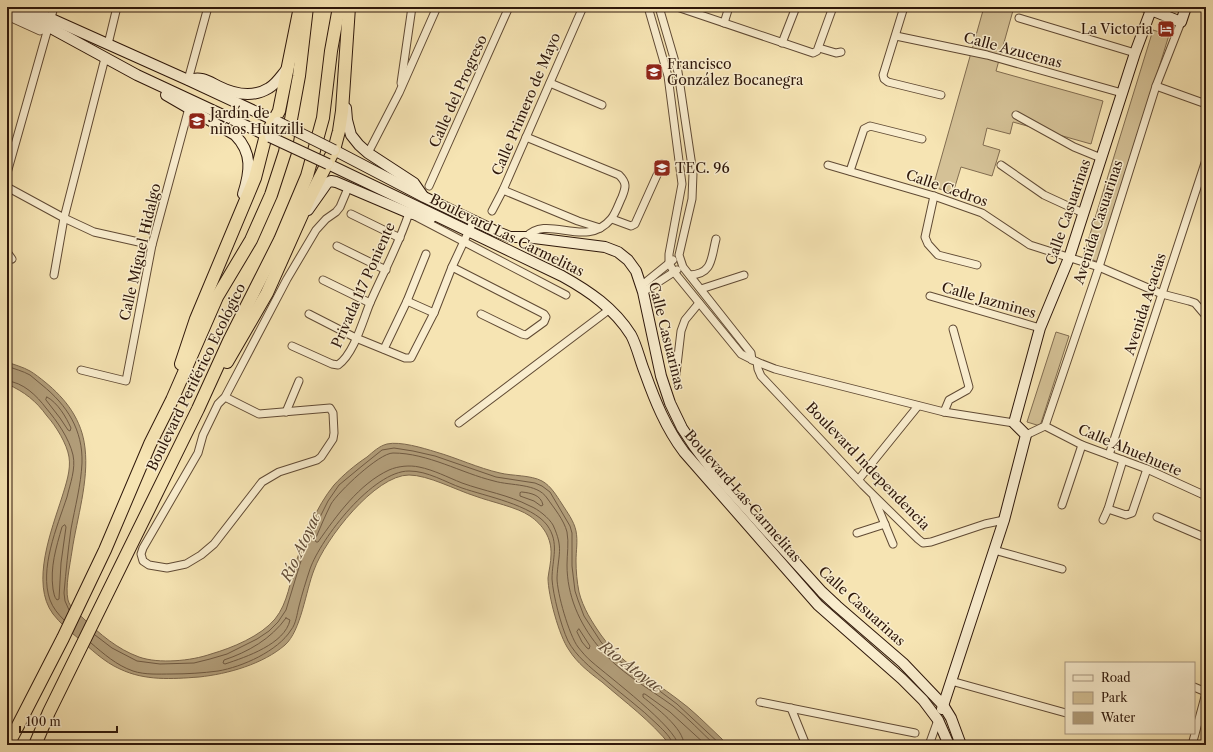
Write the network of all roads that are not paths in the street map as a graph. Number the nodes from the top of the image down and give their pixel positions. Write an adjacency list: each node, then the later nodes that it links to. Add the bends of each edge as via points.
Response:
1 (25, 7): 27 (main road, Boulevard Las Carmelitas)
2 (54, 7): 27 (street)
3 (117, 7): 31 (street)
4 (208, 7): 38 (street)
5 (300, 7): 36 (highway)
6 (307, 7): 127 (highway, Boulevard Periférico Ecológico, via 299,76 285,152 271,195 251,240 217,297)
7 (339, 7): 129 (highway, Boulevard Periférico Ecológico, via 322,118 307,176 280,240)
8 (349, 7): 39 (highway)
9 (412, 7): 42 (street)
10 (436, 7): 42 (street)
11 (509, 7): 63 (street, Calle del Progreso)
12 (583, 7): 40 (street, Calle Primero de Mayo)
13 (648, 7): 91 (street, Boulevard Independencia, via 668,76 682,184)
14 (659, 7): 88 (street, via 676,62 693,173 692,200)
15 (677, 7): 28 (street)
16 (729, 7): 28 (street)
17 (796, 7): 30 (street)
18 (833, 7): 32 (street)
19 (904, 7): 29 (street)
20 (1140, 7): 23 (street)
21 (1186, 7): 26 (main road, Avenida Casuarinas)
22 (7, 8): 27 (main road, Boulevard Las Carmelitas)
23 (1151, 10): 26 (main road); 34 (main road, Calle Casuarinas)
24 (7, 16): 27 (street, Boulevard Las Carmelitas, via 40,31)
25 (1019, 18): 34 (street)
26 (1181, 22): 41 (street, Avenida Casuarinas)
27 (50, 23): 31 (main road, Boulevard Las Carmelitas); 35 (main road, Boulevard Las Carmelitas); 62 (street)
28 (724, 23): 30 (street)
29 (896, 36): 43 (street, Calle Azucenas, via 987,55); 44 (street, via 883,75 884,79)
30 (782, 43): 32 (street)
31 (108, 44): 38 (main road, Boulevard Las Carmelitas)
32 (817, 51): 33 (street)
33 (841, 52)
34 (1135, 53): 43 (main road, Calle Casuarinas)
35 (105, 58): 37 (main road, Boulevard Las Carmelitas); 73 (street)
36 (286, 70): 38 (main road, via 269,88 248,94 229,92 205,79); 49 (highway)
37 (137, 74): 47 (main road, via 144,83); 50 (main road, Boulevard Las Carmelitas)
38 (188, 80): 49 (main road, Boulevard Las Carmelitas)
39 (344, 83): 53 (highway, via 340,131); 54 (main road, via 351,135)
40 (550, 83): 46 (street); 51 (street, Calle Primero de Mayo)
41 (1156, 86): 45 (street); 95 (street, Avenida Casuarinas)
42 (399, 93): 54 (street)
43 (1122, 93): 55 (main road, Calle Casuarinas)
44 (941, 95)
45 (1206, 104)
46 (602, 105)
47 (189, 108): 82 (main road, via 235,135 248,154 246,185); 84 (street, Calle Miguel Hidalgo)
48 (1016, 116): 55 (street, via 1074,147)
49 (276, 121): 50 (highway); 53 (main road, Boulevard Las Carmelitas, bridge)
50 (268, 136): 57 (main road, Boulevard Las Carmelitas, bridge); 82 (highway, via 255,178)
51 (526, 137): 66 (street, Calle Primero de Mayo); 74 (street, via 619,175 625,181 626,188)
52 (922, 139): 61 (street, via 870,126 864,129)
53 (334, 150): 57 (highway); 67 (main road, Calle Casuarinas)
54 (368, 153): 67 (main road, via 414,183)
55 (1101, 158): 71 (main road, Calle Casuarinas)
56 (1206, 160): 104 (street, Avenida Acacias)
57 (328, 164): 75 (main road, Boulevard Las Carmelitas); 76 (highway)
58 (662, 164): 74 (street, via 635,224 631,226)
59 (828, 165): 61 (street, Calle Cedros)
60 (1001, 165): 71 (street, via 1044,195)
61 (850, 171): 68 (street, Calle Cedros)
62 (7, 173)
63 (430, 186)
64 (7, 187): 73 (street)
65 (348, 188): 70 (main road); 76 (main road, via 336,182 327,183); 126 (street, via 340,207 316,230 287,279)
66 (503, 190): 69 (street, Calle Primero de Mayo); 78 (street)
67 (423, 196): 77 (main road, Calle Casuarinas)
68 (934, 196): 89 (street, Calle Cedros, via 982,213 1030,245); 92 (street, via 925,237 928,244 938,255)
69 (492, 210)
70 (409, 213): 75 (main road); 80 (street, Privada 117 Poniente); 83 (street)
71 (1083, 213): 89 (main road, Calle Casuarinas)
72 (351, 214): 80 (street)
73 (64, 218): 84 (street, via 94,232); 98 (street)
74 (612, 219): 78 (street)
75 (447, 221): 77 (main road, Boulevard Las Carmelitas)
76 (299, 223): 129 (highway, via 267,293)
77 (471, 226): 79 (main road, Calle Casuarinas, via 510,236); 83 (street); 110 (main road, Boulevard Las Carmelitas, via 562,276)
78 (600, 228): 79 (street, via 578,233 540,229)
79 (526, 237): 102 (main road, Calle Casuarinas, via 605,247 618,252 636,271)
80 (400, 238): 96 (street, Privada 117 Poniente)
81 (716, 239): 99 (street, via 706,271)
82 (230, 240): 127 (highway, via 196,319)
83 (464, 242): 93 (street); 105 (street)
84 (152, 245): 121 (street, Calle Miguel Hidalgo, via 126,381)
85 (337, 246): 96 (street)
86 (7, 252): 90 (street)
87 (426, 254): 107 (street)
88 (679, 255): 91 (street); 94 (street, Boulevard Independencia)
89 (1069, 258): 95 (street, Calle Cedros); 115 (main road, Calle Casuarinas)
90 (12, 259)
91 (670, 263): 97 (street, Boulevard Independencia); 102 (street)
92 (977, 265)
93 (452, 267): 111 (street); 113 (street, via 546,317 544,322 526,335)
94 (683, 267): 97 (street); 99 (street, Boulevard Independencia)
95 (1099, 267): 104 (street, Calle Cedros); 134 (street, Avenida Casuarinas)
96 (386, 270): 108 (street, Privada 117 Poniente)
97 (674, 272): 102 (street); 109 (street, Boulevard Independencia)
98 (54, 275)
99 (690, 275): 103 (street, Boulevard Independencia)
100 (744, 275): 103 (street)
101 (323, 280): 108 (street)
102 (642, 289): 125 (main road, Calle Casuarinas)
103 (701, 289): 120 (street, Boulevard Independencia, via 751,353)
104 (1162, 294): 114 (street, Calle Cedros, via 1195,303); 137 (street, Avenida Acacias)
105 (566, 295)
106 (930, 296): 115 (street, Calle Jazmines)
107 (407, 300): 111 (street); 119 (street)
108 (370, 303): 117 (street, Privada 117 Poniente)
109 (699, 303): 120 (street, Boulevard Independencia, via 741,354); 122 (street, via 685,320 681,331)
110 (610, 309): 124 (main road, Boulevard Las Carmelitas, via 632,337); 132 (street)
111 (434, 313): 119 (street, via 411,358)
112 (309, 314): 117 (street)
113 (481, 314)
114 (1206, 316)
115 (1040, 328): 133 (main road, Calle Casuarinas)
116 (953, 329): 131 (street, via 969,387 950,400)
117 (356, 338): 118 (street, Privada 117 Poniente, via 343,362 338,365); 119 (street)
118 (292, 346)
119 (384, 349)
120 (754, 361): 128 (street, Boulevard Independencia, via 798,376); 140 (street, Boulevard Independencia, via 761,376)
121 (81, 370)
122 (676, 374)
123 (299, 381): 130 (street)
124 (649, 385): 125 (main road, via 658,393); 154 (main road, Boulevard Las Carmelitas, via 668,429 684,452)
125 (664, 388): 159 (main road, Calle Casuarinas, via 676,416 712,470 822,592 903,663)
126 (225, 397): 130 (street, via 259,414); 130 (street, via 218,404 203,435 198,453 143,548 143,561 150,565 176,567 201,555 214,544 262,482 279,472 321,457 334,433 333,412 330,408)
127 (172, 400): 163 (highway, Boulevard Periférico Ecológico, via 63,638)
128 (918, 406): 131 (street, Boulevard Independencia); 140 (street)
129 (198, 409): 168 (highway, Boulevard Periférico Ecológico)
130 (286, 412)
131 (944, 412): 133 (street, Boulevard Independencia)
132 (459, 423)
133 (1014, 424): 135 (main road)
134 (1045, 426): 135 (street); 136 (street, Calle Ahuehuete)
135 (1026, 435): 146 (main road)
136 (1082, 445): 137 (street, Calle Ahuehuete); 143 (street)
137 (1109, 455): 138 (street, Calle Ahuehuete)
138 (1123, 460): 139 (street, Calle Ahuehuete); 144 (street)
139 (1147, 469): 142 (street, Calle Ahuehuete); 144 (street, via 1132,513 1126,515)
140 (859, 479): 141 (street, Boulevard Independencia)
141 (872, 494): 146 (street, Boulevard Independencia, via 924,543); 148 (street)
142 (1206, 496)
143 (1062, 506)
144 (1108, 509): 147 (street)
145 (1157, 517): 150 (street)
146 (1004, 520): 152 (main road)
147 (1103, 520)
148 (885, 524): 149 (street); 151 (street)
149 (857, 533)
150 (1206, 538)
151 (894, 544)
152 (994, 550): 153 (street); 155 (main road)
153 (1062, 570)
154 (827, 613): 162 (main road, Calle Casuarinas, via 902,679)
155 (952, 681): 159 (main road); 161 (street)
156 (1195, 688): 157 (street)
157 (1206, 693): 165 (street)
158 (760, 702): 160 (street)
159 (943, 705): 162 (main road); 172 (main road, Calle Casuarinas)
160 (791, 708): 164 (street); 169 (street)
161 (1065, 713)
162 (938, 720): 170 (street); 171 (main road, Calle Casuarinas)
163 (12, 730): 167 (highway, Boulevard Periférico Ecológico)
164 (915, 733)
165 (1195, 734)
166 (1195, 734): 173 (street)
167 (8, 745)
168 (34, 745)
169 (806, 745)
170 (930, 745)
171 (949, 745)
172 (961, 745)
173 (1192, 745)

